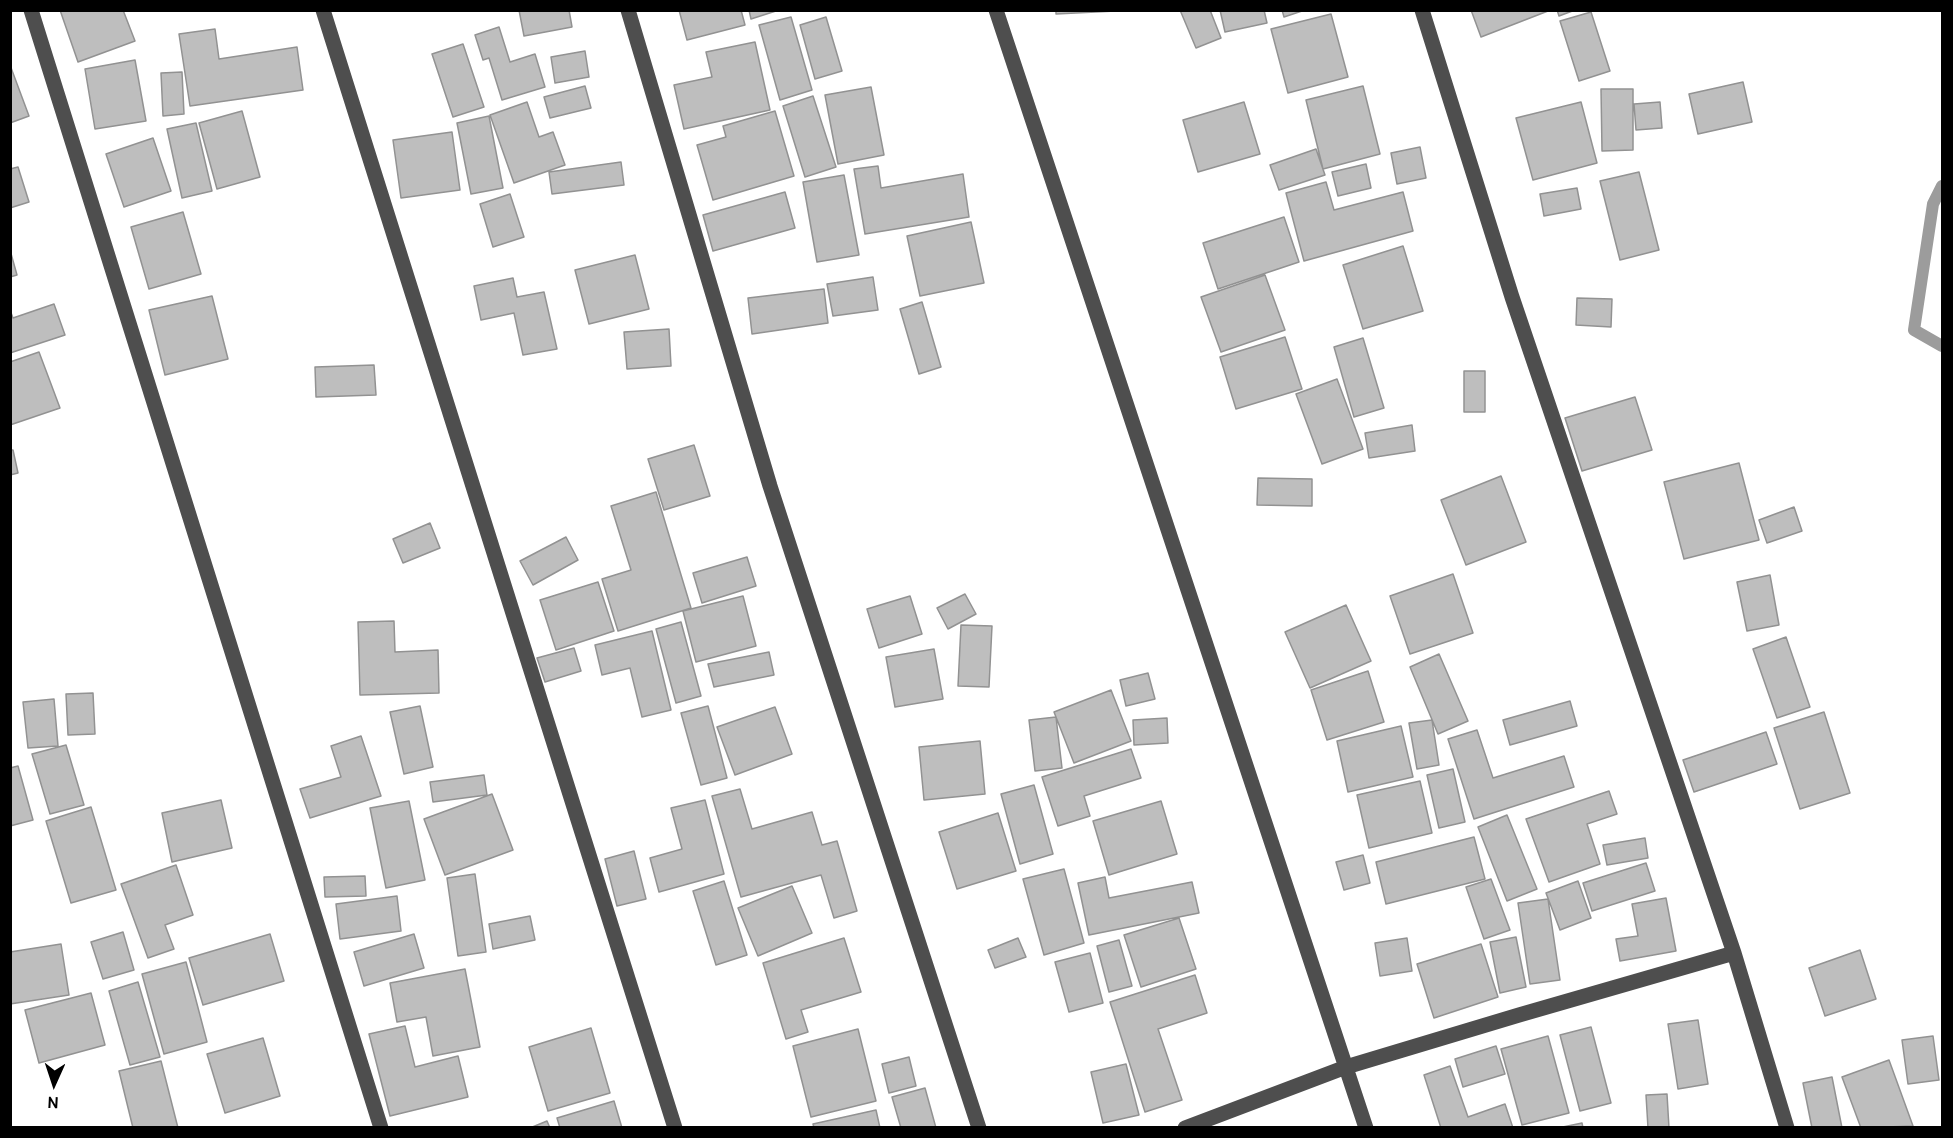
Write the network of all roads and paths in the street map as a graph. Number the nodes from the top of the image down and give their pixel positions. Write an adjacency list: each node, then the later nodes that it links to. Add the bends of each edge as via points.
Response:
1 (31, 10): 8 (street)
2 (323, 10): 9 (street)
3 (628, 10): 10 (street, via 770,486)
4 (996, 10): 7 (street)
5 (1422, 10): 6 (street, via 1512,297)
6 (1734, 952): 7 (street); 13 (street)
7 (1346, 1067): 11 (street); 12 (street)
8 (381, 1128)
9 (675, 1128)
10 (979, 1128)
11 (1185, 1128)
12 (1366, 1128)
13 (1787, 1128)

